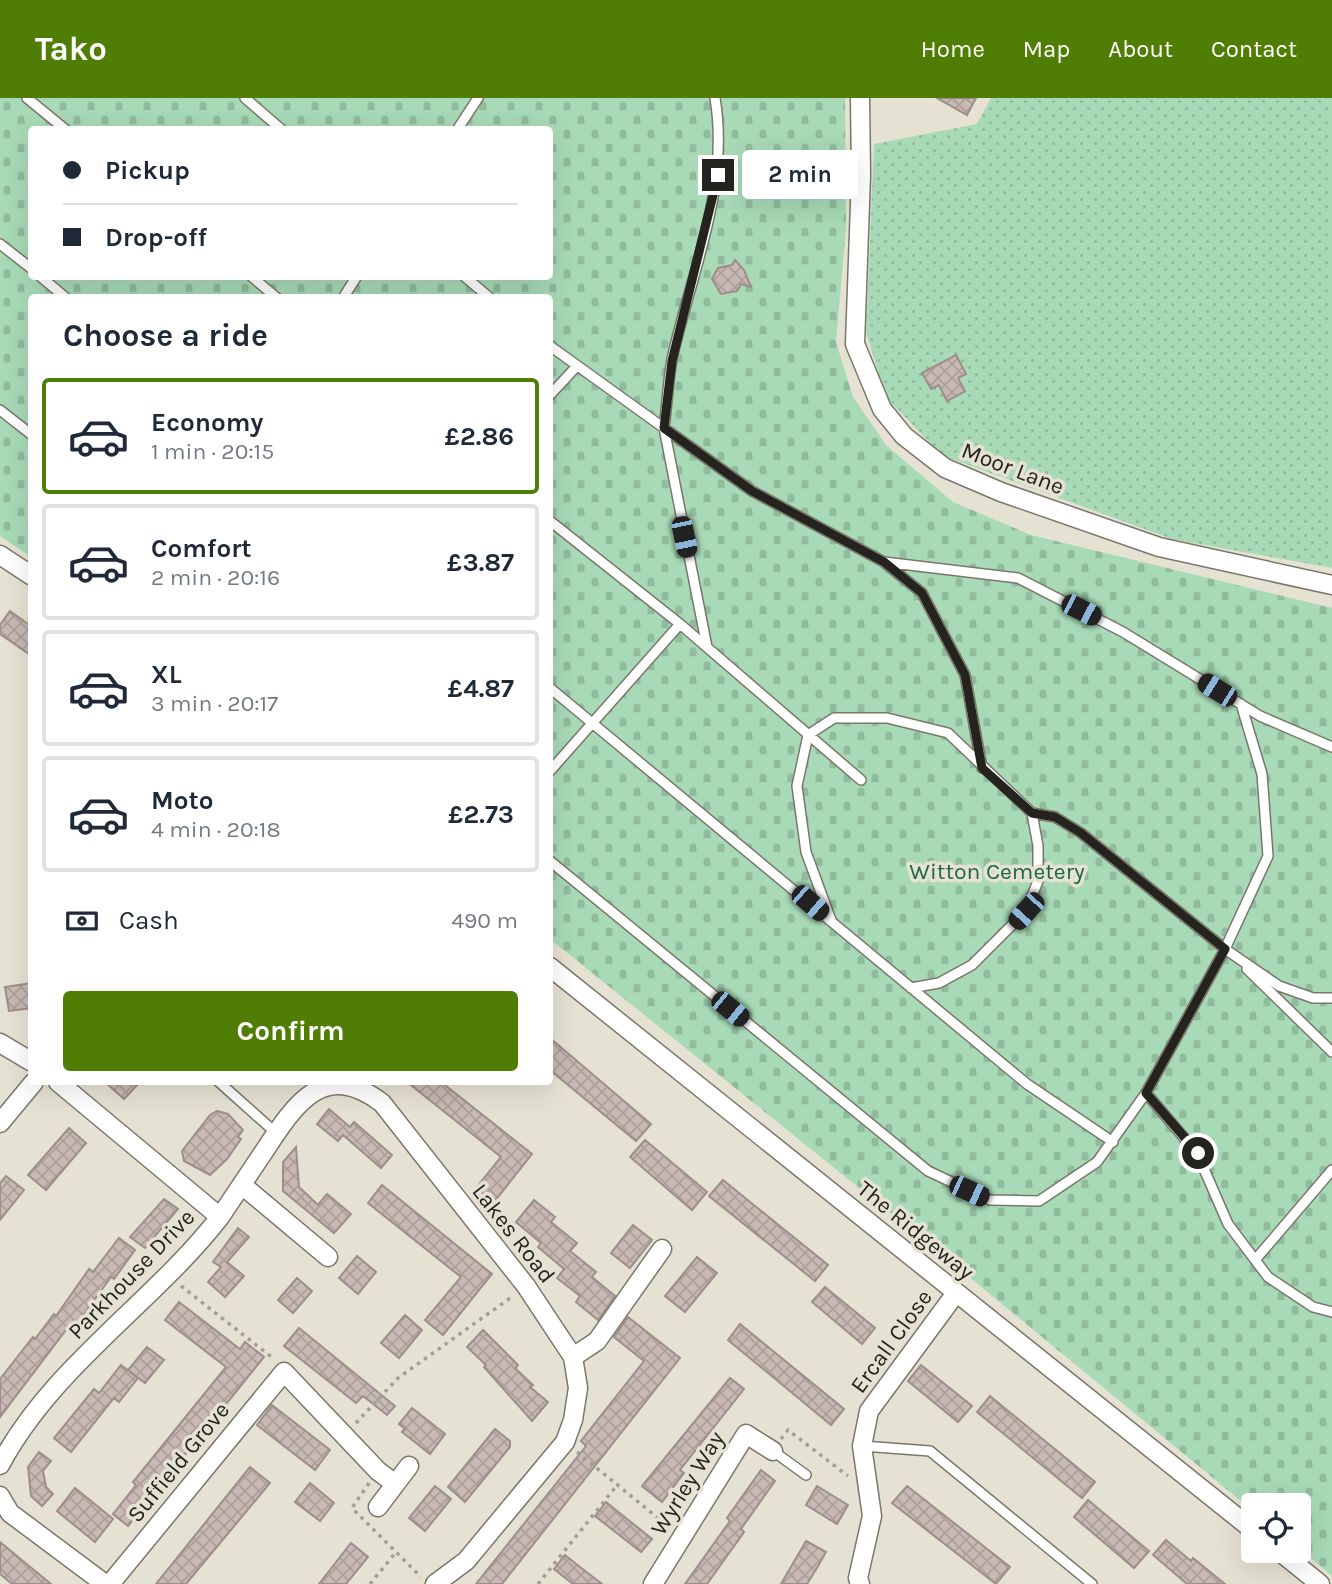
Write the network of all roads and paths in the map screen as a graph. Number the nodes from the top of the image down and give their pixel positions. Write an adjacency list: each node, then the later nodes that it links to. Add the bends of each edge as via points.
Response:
1 (27, 98): 6 (lane)
2 (245, 98): 7 (lane)
3 (478, 98): 8 (lane)
4 (715, 98): 21 (lane, via 718,175 672,361)
5 (860, 98): 27 (street, Moor Lane, via 855,344 882,409 904,436 945,468 1001,492 1159,547)
6 (61, 126)
7 (277, 126)
8 (460, 126)
9 (0, 244): 10 (lane)
10 (28, 266)
11 (45, 280): 14 (lane)
12 (255, 280): 15 (lane)
13 (469, 280): 16 (lane)
14 (61, 294)
15 (272, 294)
16 (485, 294)
17 (553, 348): 18 (lane)
18 (576, 367): 19 (lane); 21 (lane)
19 (553, 392)
20 (0, 410): 22 (lane)
21 (664, 428): 25 (lane, via 752,491); 29 (lane)
22 (28, 432)
23 (553, 523): 28 (lane)
24 (0, 555): 26 (street)
25 (884, 562): 31 (lane, via 1018,578 1123,632); 36 (lane, via 922,593 965,675)
26 (28, 573)
27 (1332, 585)
28 (680, 624): 29 (lane); 32 (lane)
29 (706, 647): 33 (lane)
30 (553, 690): 32 (lane)
31 (1241, 704): 34 (lane); 41 (lane, via 1262,774 1268,856)
32 (592, 722): 35 (lane); 40 (lane)
33 (808, 735): 36 (lane, via 834,718 887,718 948,733); 37 (lane); 40 (lane, via 797,786 806,852)
34 (1332, 747)
35 (553, 768)
36 (982, 768): 38 (lane)
37 (861, 780)
38 (1032, 813): 41 (lane, via 1055,817 1081,833); 43 (lane, via 1038,881 1026,911 972,965 939,983)
39 (553, 863): 54 (lane, via 928,1171 990,1200 1039,1201 1097,1162)
40 (832, 921): 43 (lane)
41 (1225, 949): 44 (lane, via 1279,986 1313,998); 46 (lane); 51 (lane)
42 (553, 969): 63 (street, The Ridgeway)
43 (911, 988): 54 (lane, via 1027,1084)
44 (1332, 998)
45 (0, 1044): 47 (street)
46 (1332, 1052)
47 (28, 1060)
48 (32, 1085): 52 (street)
49 (62, 1085): 57 (street, Parkhouse Drive)
50 (222, 1085): 53 (lane)
51 (1146, 1093): 54 (lane); 60 (lane, via 1198,1153 1228,1224)
52 (0, 1123)
53 (276, 1133): 56 (street, Lakes Road); 62 (street, Lakes Road, via 300,1099 325,1087 342,1085 369,1093 382,1103)
54 (1113, 1142)
55 (1332, 1171): 60 (lane)
56 (242, 1185): 57 (street, Lakes Road); 59 (street)
57 (220, 1217): 61 (street, Parkhouse Drive)
58 (662, 1249): 65 (street, via 597,1341)
59 (328, 1256)
60 (1255, 1260): 64 (lane, via 1268,1277 1292,1294 1312,1307)
61 (168, 1275): 66 (path, via 273,1356); 71 (street, Parkhouse Drive, via 57,1385 16,1434)
62 (526, 1286): 65 (street, Lakes Road); 67 (path, via 398,1378)
63 (956, 1293): 69 (street, Ercall Close, via 869,1412); 80 (street, The Ridgeway)
64 (1332, 1311)
65 (573, 1357): 68 (street, Lakes Road, via 578,1388)
66 (284, 1372): 67 (street); 86 (street, Suffield Grove)
67 (345, 1434): 73 (street)
68 (565, 1441): 76 (path); 89 (street, Lakes Road, via 466,1561)
69 (862, 1446): 77 (street, Ercall Close); 92 (lane, via 930,1451)
70 (773, 1451): 74 (lane); 77 (path, via 788,1430); 81 (street, Wyrley Way, via 746,1434)
71 (0, 1465)
72 (410, 1466): 75 (street)
73 (378, 1471): 75 (street); 82 (path, via 352,1508)
74 (806, 1475)
75 (394, 1483): 79 (street)
76 (618, 1485): 81 (path); 84 (path)
77 (869, 1493): 91 (street, Ercall Close, via 872,1516)
78 (0, 1496): 85 (street, via 10,1513)
79 (378, 1507)
80 (1241, 1520)
81 (681, 1536): 90 (street, Wyrley Way)
82 (397, 1551): 87 (path); 88 (path)
83 (1294, 1563): 93 (street)
84 (541, 1583)
85 (105, 1584)
86 (110, 1584)
87 (370, 1584)
88 (428, 1584)
89 (435, 1584)
90 (653, 1584)
91 (860, 1584)
92 (1092, 1584)
93 (1320, 1584)

